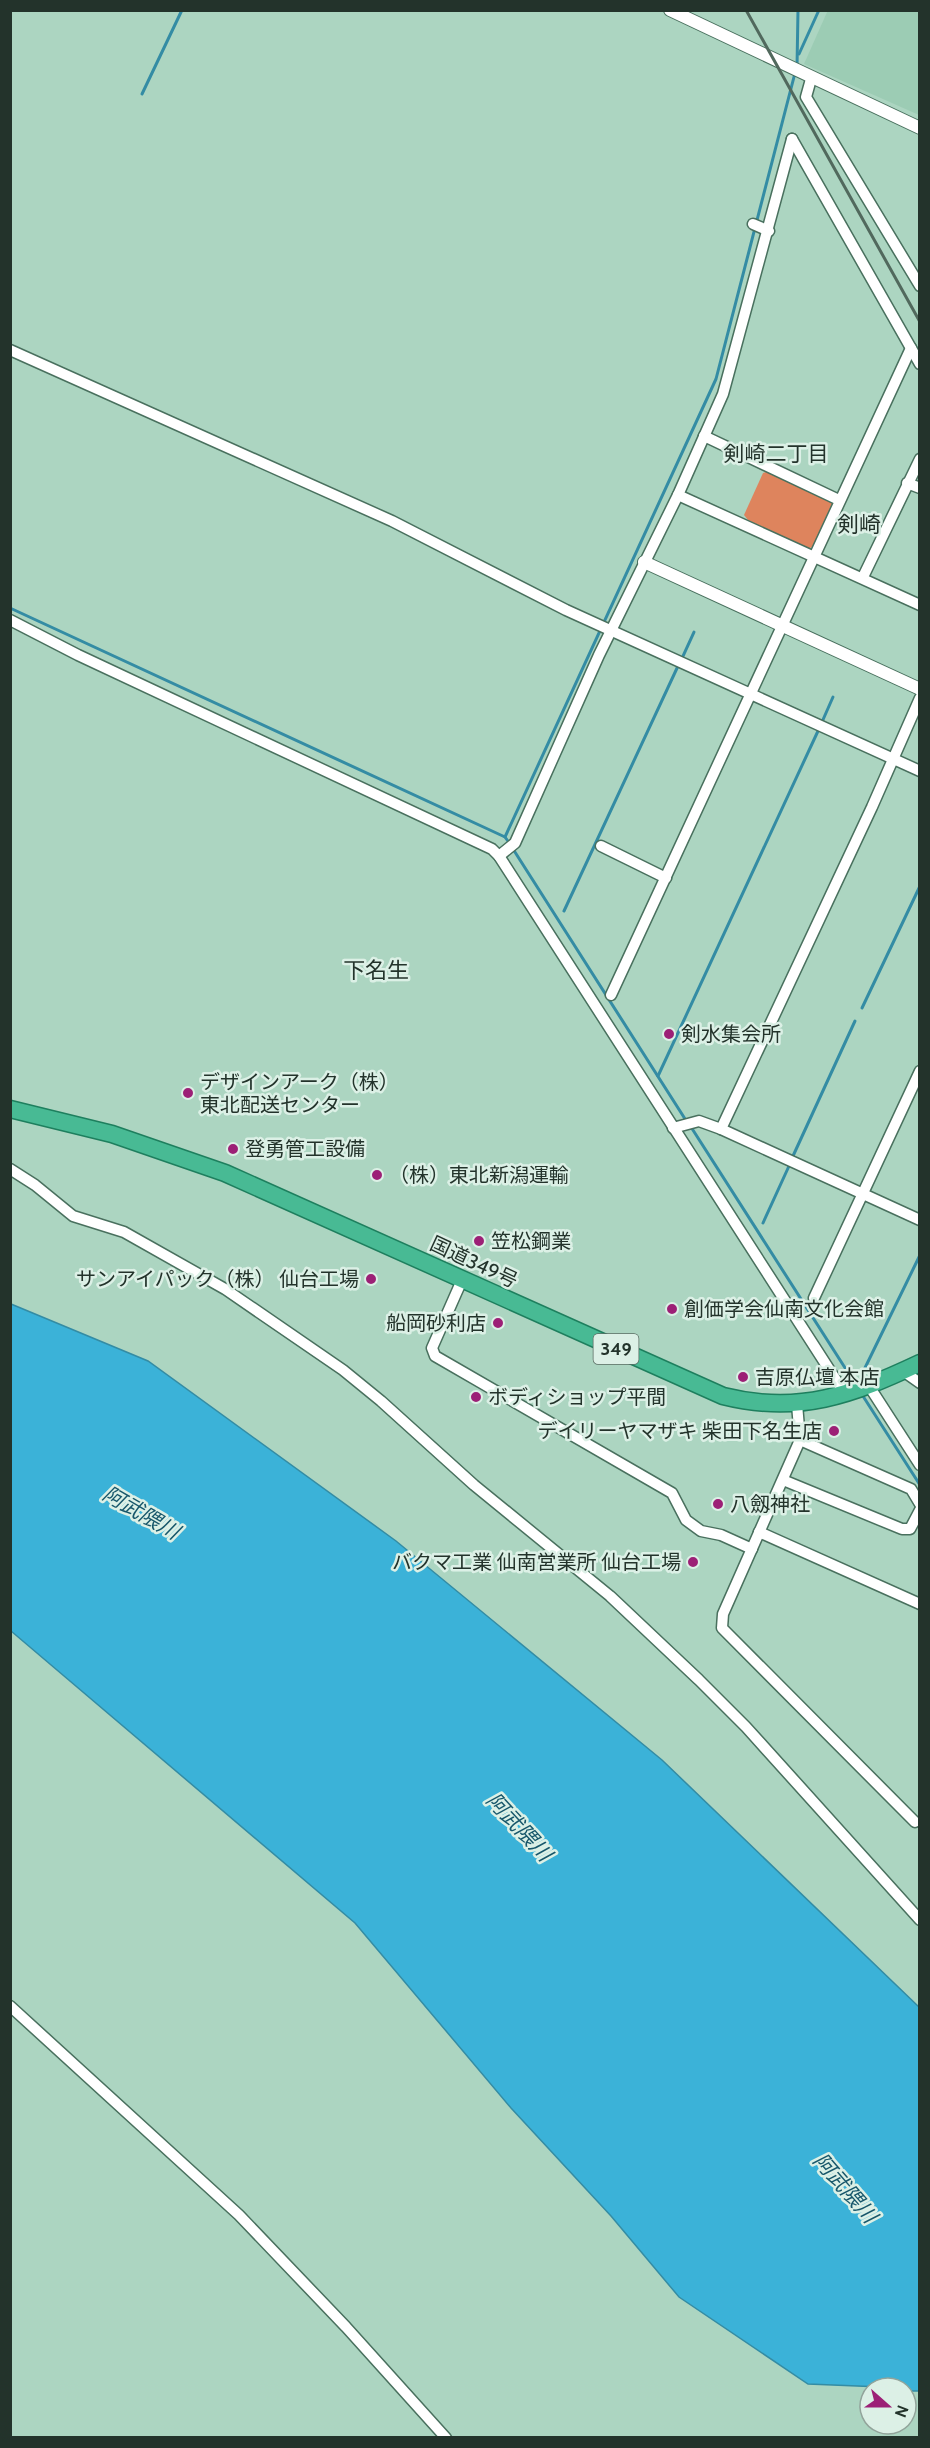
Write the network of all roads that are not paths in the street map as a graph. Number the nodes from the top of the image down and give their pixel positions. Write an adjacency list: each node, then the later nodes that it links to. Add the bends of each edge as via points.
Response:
1 (670, 10): 2 (street)
2 (800, 74): 3 (street); 6 (street, via 806,97)
3 (920, 128)
4 (753, 224): 5 (street)
5 (768, 231): 7 (street, via 792,139); 10 (street, via 726,386)
6 (920, 286)
7 (911, 348): 9 (street); 15 (street)
8 (10, 350): 21 (street, via 392,521 566,610)
9 (920, 364)
10 (704, 436): 14 (street); 15 (street)
11 (920, 459): 12 (street)
12 (908, 483): 13 (street); 18 (street)
13 (920, 488)
14 (678, 495): 16 (street); 17 (street)
15 (839, 500): 16 (street)
16 (814, 557): 18 (street); 22 (street)
17 (644, 562): 21 (street); 22 (street)
18 (863, 577): 19 (street)
19 (920, 605)
20 (10, 620): 29 (street)
21 (608, 627): 24 (street); 29 (street, via 514,843)
22 (782, 627): 23 (street); 24 (street)
23 (920, 689)
24 (750, 694): 26 (street); 30 (street)
25 (920, 698): 26 (street)
26 (891, 758): 27 (street); 35 (street)
27 (920, 771)
28 (601, 846): 30 (street)
29 (501, 854): 34 (street)
30 (666, 878): 31 (street)
31 (611, 995)
32 (920, 1071): 37 (street)
33 (10, 1109): 39 (highway, 国道349号 / 349, via 112,1134 200,1163)
34 (675, 1126): 35 (street, via 699,1121); 44 (street)
35 (721, 1129): 37 (street)
36 (10, 1169): 55 (street, via 73,1216 124,1232 225,1289 381,1401 474,1485 610,1596 699,1680)
37 (862, 1195): 38 (street); 40 (street)
38 (920, 1220)
39 (462, 1280): 45 (highway, 国道349号 / 349, via 723,1396 769,1404); 52 (street, via 432,1347 435,1356 672,1493 686,1520 701,1531 720,1534)
40 (814, 1298)
41 (920, 1363): 42 (highway, 国道349号 / 349)
42 (903, 1371): 43 (street); 44 (highway, 国道349号 / 349)
43 (920, 1383)
44 (857, 1390): 45 (highway, 国道349号 / 349); 47 (street)
45 (797, 1404): 46 (street)
46 (800, 1440): 48 (street); 49 (street, via 911,1489)
47 (920, 1465)
48 (783, 1480): 50 (street, via 902,1529 910,1529); 51 (street)
49 (920, 1504)
50 (920, 1510)
51 (759, 1532): 52 (street); 53 (street)
52 (752, 1549): 54 (street, via 723,1614 725,1632)
53 (920, 1604)
54 (915, 1822)
55 (920, 1920)
56 (10, 2006): 57 (street, via 239,2215)
57 (446, 2438)

